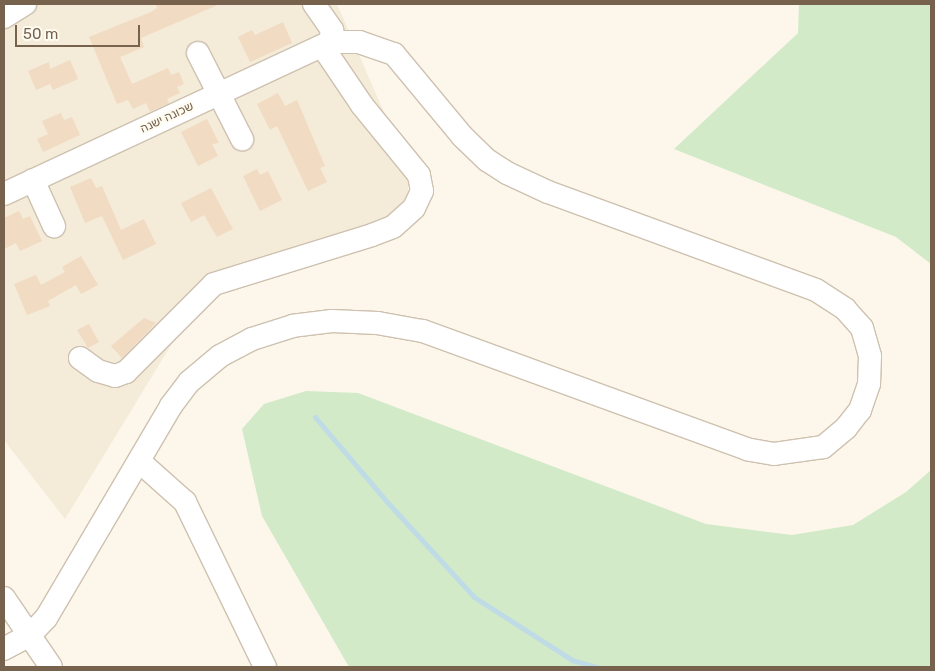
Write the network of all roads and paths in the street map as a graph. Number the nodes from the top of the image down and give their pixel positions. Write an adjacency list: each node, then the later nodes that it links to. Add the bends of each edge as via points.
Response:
1 (25, 4): 3 (street)
2 (314, 4): 4 (street, via 332,30)
3 (4, 16)
4 (326, 44): 6 (street, שכונה ישנה); 11 (street, via 362,105 419,175 422,191 414,208 393,227 372,235 214,284 126,372 115,376 98,371); 12 (street, via 359,42 394,54 409,68 462,136 487,160 507,173 548,192 792,280 845,309 862,328 870,356 869,384 860,410 846,428 823,446 774,454 746,449 422,331 377,323 332,321 293,326 252,339 220,356 188,382)
5 (198, 53): 6 (street)
6 (219, 94): 7 (street); 8 (street, שכונה ישנה)
7 (242, 139)
8 (33, 180): 9 (street, שכונה ישנה); 10 (street)
9 (4, 194)
10 (54, 226)
11 (80, 358)
12 (139, 461): 14 (street, via 46,618); 17 (street, via 185,502)
13 (4, 598): 14 (street)
14 (30, 635): 15 (street); 16 (street)
15 (4, 649)
16 (51, 667)
17 (266, 667)

